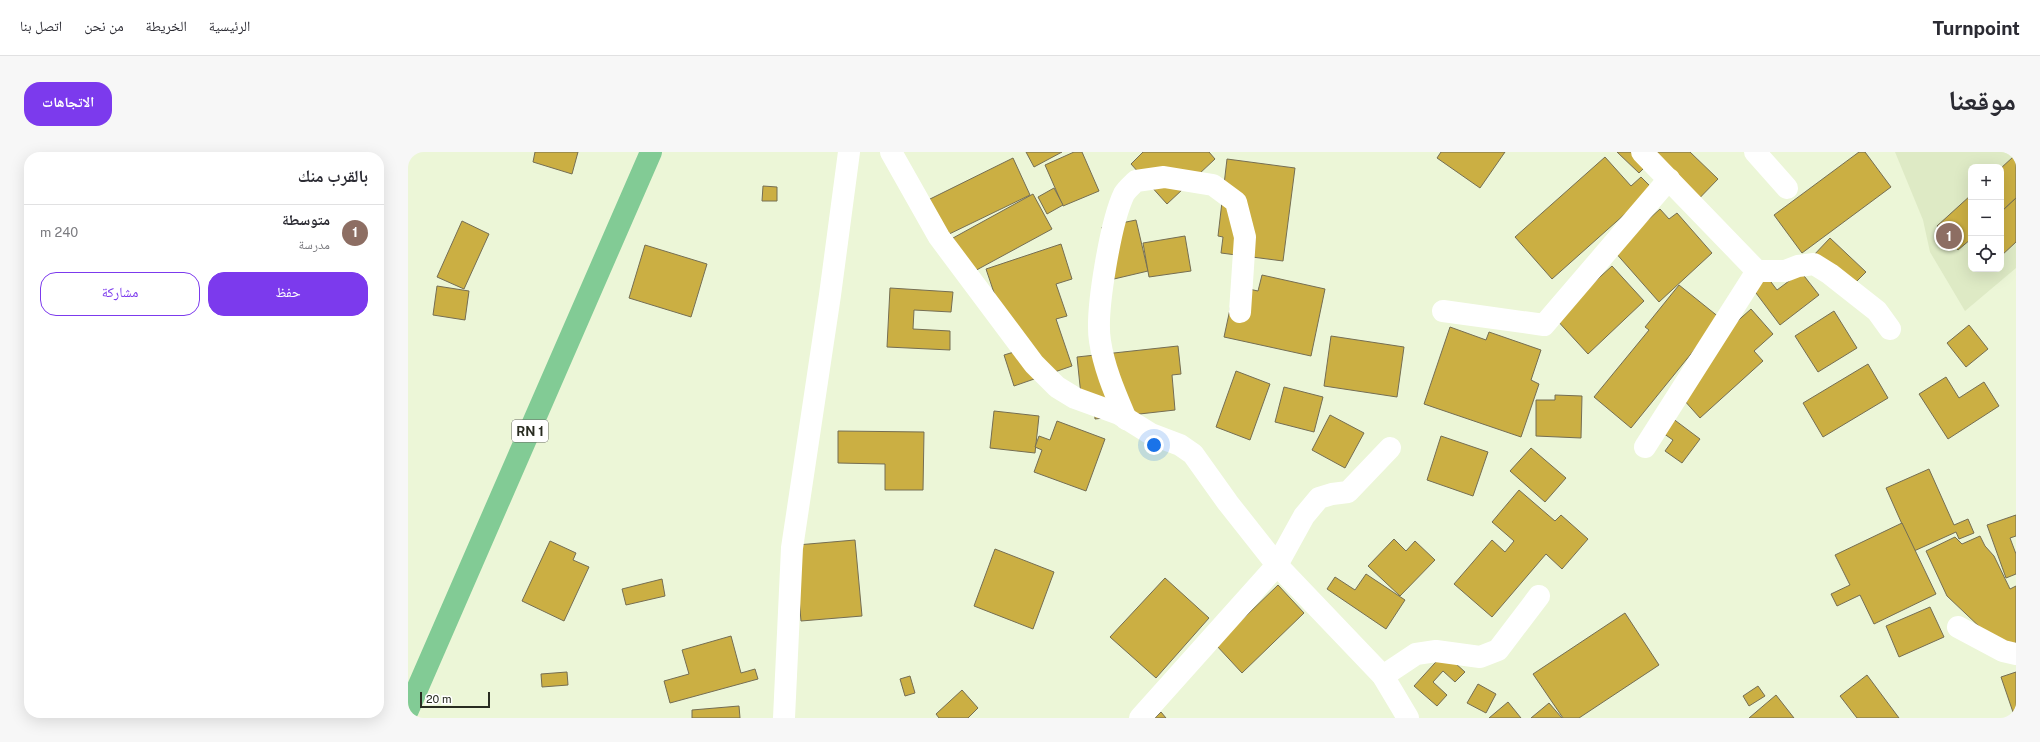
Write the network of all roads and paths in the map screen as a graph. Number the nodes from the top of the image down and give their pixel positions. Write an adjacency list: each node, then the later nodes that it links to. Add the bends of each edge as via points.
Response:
1 (651, 152): 20 (main road, RN 1)
2 (849, 152): 21 (street, via 792,548)
3 (891, 152): 12 (street, via 939,237 1034,364 1057,387 1075,398)
4 (1642, 152): 6 (street)
5 (1755, 152): 7 (street)
6 (1669, 179): 8 (street); 9 (street, via 1544,325)
7 (1787, 188)
8 (1757, 271): 11 (street, via 1785,271 1814,264 1877,311); 13 (street)
9 (1443, 311)
10 (1240, 312): 12 (street, via 1245,237 1236,202 1213,185 1164,177 1136,181 1124,194 1110,239 1100,308 1099,340 1108,375)
11 (1890, 330)
12 (1126, 419): 15 (street, via 1193,454)
13 (1645, 447)
14 (1390, 448): 15 (street, via 1348,492 1319,498 1304,516)
15 (1277, 565): 19 (street); 22 (street)
16 (1539, 596): 19 (street, via 1498,650 1480,657 1436,651 1416,654)
17 (1958, 627): 18 (street, via 2003,651)
18 (2016, 654)
19 (1383, 676): 23 (street)
20 (408, 710)
21 (784, 718)
22 (1140, 718)
23 (1408, 718)

